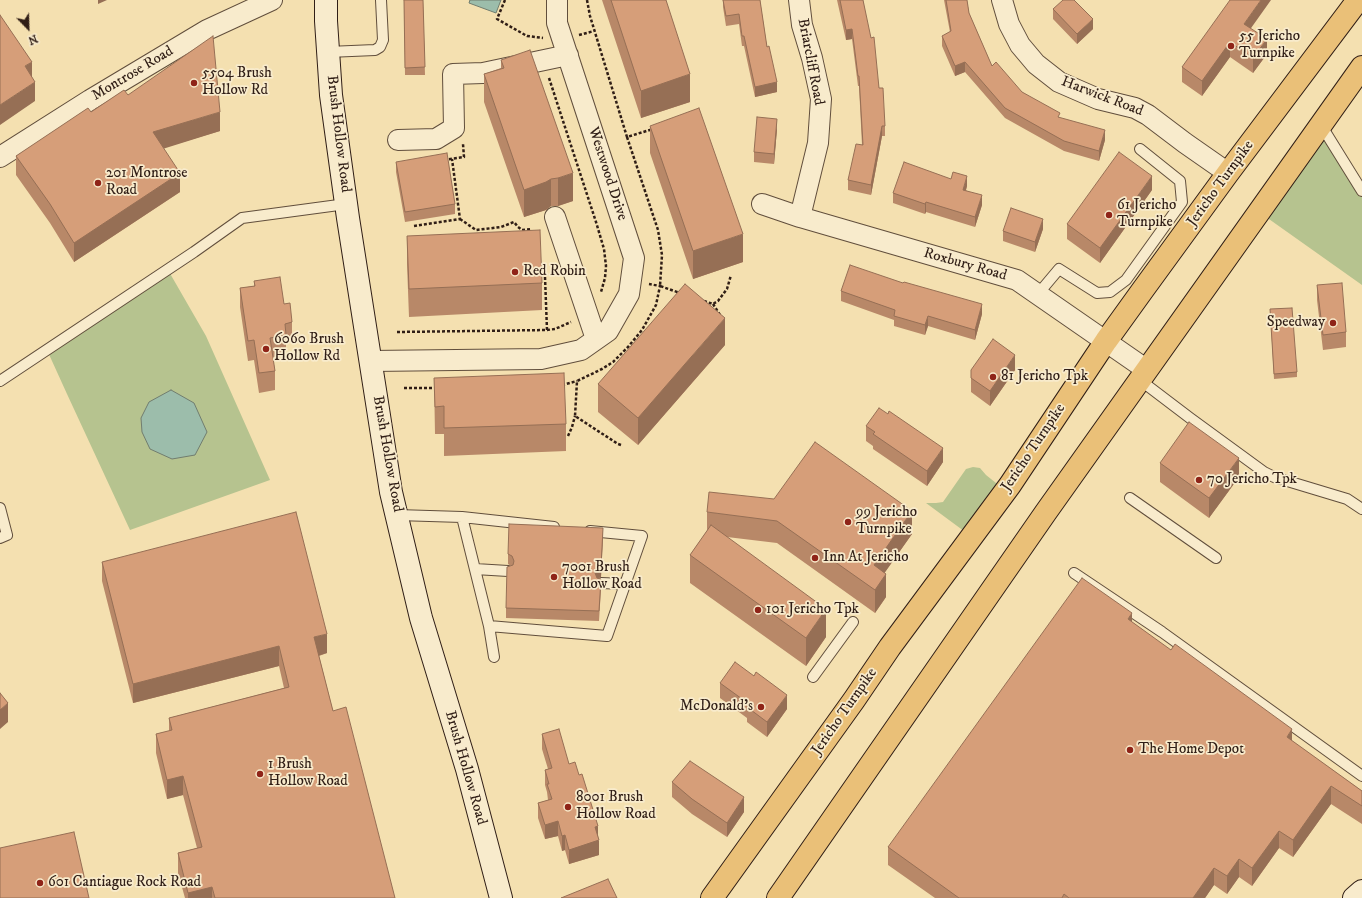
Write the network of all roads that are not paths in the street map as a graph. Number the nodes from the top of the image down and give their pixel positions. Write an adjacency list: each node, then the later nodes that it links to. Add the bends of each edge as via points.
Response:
1 (272, 0): 14 (street, Montrose Road, via 208,30)
2 (326, 0): 8 (main road, Brush Hollow Road)
3 (381, 0): 8 (lane, via 383,40 380,47 375,50)
4 (557, 0): 9 (street, Westwood Drive, via 557,23)
5 (799, 0): 21 (street, Briarcliff Road, via 802,25 821,99 818,143)
6 (1002, 0): 15 (street, Harwick Road, via 1009,24 1020,45 1036,64 1059,82 1098,99 1134,108 1148,115)
7 (1355, 4): 15 (main road, Jericho Turnpike)
8 (328, 52): 17 (main road, Brush Hollow Road)
9 (568, 55): 12 (street, via 483,74 453,74 454,128 436,139); 24 (street, Westwood Drive, via 634,258 629,294 608,330)
10 (1362, 67): 11 (main road)
11 (1321, 125): 16 (lane); 27 (main road)
12 (398, 140)
13 (1140, 149): 19 (lane, via 1180,181)
14 (0, 157)
15 (1228, 173): 19 (main road, Jericho Turnpike)
16 (1362, 191)
17 (346, 204): 26 (main road, Brush Hollow Road); 28 (lane, via 242,218)
18 (762, 204): 21 (street, Roxbury Road)
19 (1190, 208): 22 (main road, Jericho Turnpike)
20 (555, 217): 24 (street)
21 (800, 217): 23 (street, Roxbury Road, via 1017,280)
22 (1134, 285): 23 (lane, via 1097,293 1059,269); 25 (main road, Jericho Turnpike)
23 (1038, 294): 25 (street, Roxbury Road)
24 (596, 339): 26 (street, Westwood Drive, via 581,350 541,359)
25 (1106, 341): 27 (street, Roxbury Road); 50 (main road, Jericho Turnpike, via 1010,485 890,647)
26 (371, 361): 32 (main road, Brush Hollow Road, via 388,477)
27 (1144, 375): 31 (lane, via 1190,418 1264,472 1348,499); 51 (main road)
28 (0, 381)
29 (1130, 498): 37 (lane)
30 (0, 508): 36 (lane, via 7,535)
31 (1362, 509)
32 (397, 515): 33 (lane); 49 (main road, Brush Hollow Road, via 421,618 467,768)
33 (462, 517): 34 (lane); 38 (lane)
34 (564, 528)
35 (579, 530): 42 (lane, via 642,536)
36 (0, 538)
37 (1216, 558)
38 (475, 569): 39 (lane); 44 (lane)
39 (508, 571)
40 (1074, 573): 47 (lane, via 1162,632)
41 (601, 583): 42 (lane)
42 (625, 584): 44 (lane, via 607,636)
43 (853, 622): 46 (lane)
44 (489, 626): 45 (lane)
45 (494, 657)
46 (813, 676)
47 (1362, 776)
48 (1362, 891): 52 (main road)
49 (501, 898)
50 (712, 898)
51 (778, 898)
52 (1354, 898)

